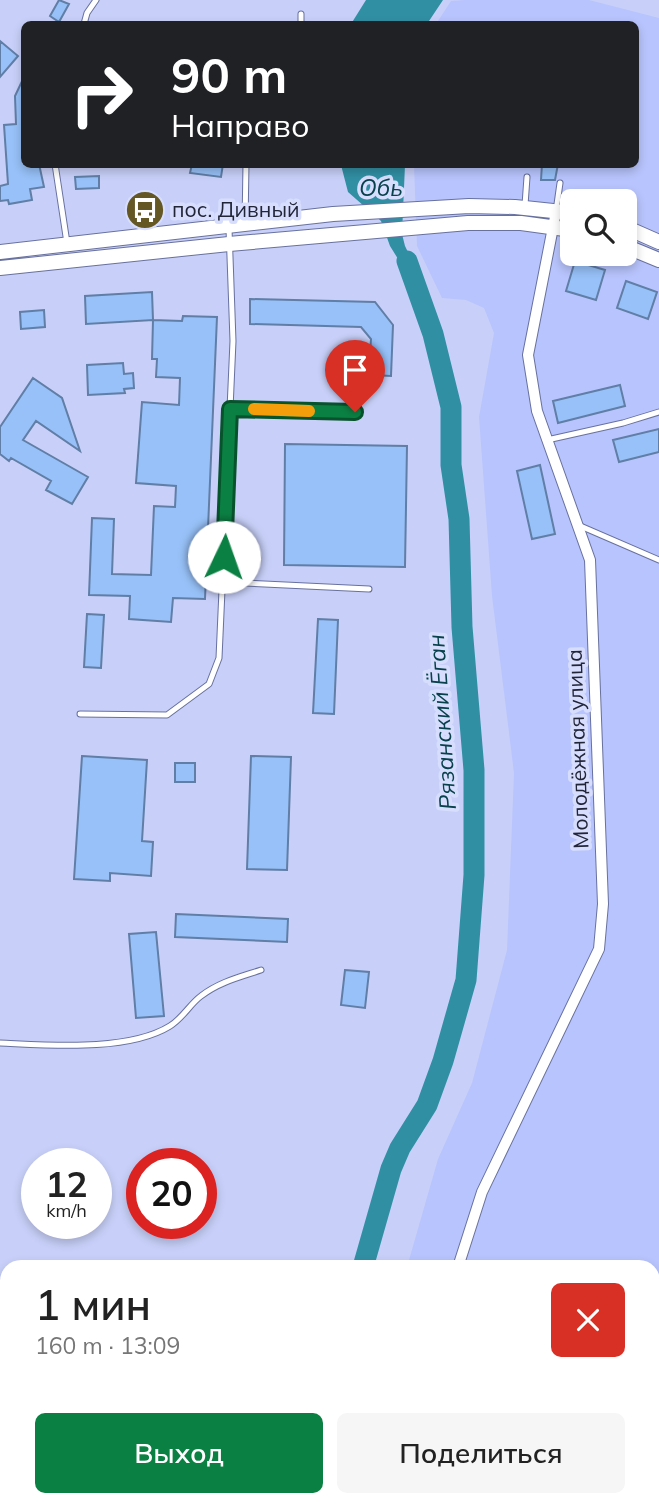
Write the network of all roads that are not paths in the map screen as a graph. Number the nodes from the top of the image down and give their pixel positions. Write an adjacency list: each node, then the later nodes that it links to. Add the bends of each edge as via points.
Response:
1 (96, 0): 3 (lane)
2 (301, 14): 4 (lane)
3 (84, 21)
4 (301, 21)
5 (56, 168): 18 (lane)
6 (246, 168): 12 (lane)
7 (527, 177): 9 (lane)
8 (560, 183): 10 (lane)
9 (524, 208): 10 (main road); 12 (main road, via 469,206)
10 (556, 212): 11 (main road); 14 (street, Молодёжная улица)
11 (560, 212)
12 (245, 224): 13 (main road)
13 (229, 226): 18 (main road); 19 (lane)
14 (552, 227): 15 (main road); 19 (main road, via 468,223); 27 (street, Молодёжная улица, via 528,355)
15 (560, 228)
16 (637, 232): 17 (main road)
17 (659, 242)
18 (67, 243): 21 (main road)
19 (229, 244): 23 (main road); 24 (lane)
20 (637, 251): 22 (main road)
21 (0, 252)
22 (659, 260)
23 (0, 268)
24 (230, 409): 25 (lane); 30 (lane)
25 (355, 412)
26 (659, 412): 27 (lane)
27 (547, 440): 28 (street, Молодёжная улица)
28 (578, 525): 29 (lane); 35 (street, Молодёжная улица, via 590,560 603,904 599,949 482,1192)
29 (657, 557)
30 (223, 582): 31 (lane); 32 (lane, via 219,658 209,684 167,715)
31 (369, 589)
32 (80, 714)
33 (261, 970): 34 (lane, via 218,984 171,1026 150,1034 76,1045)
34 (0, 1043)
35 (460, 1260)

